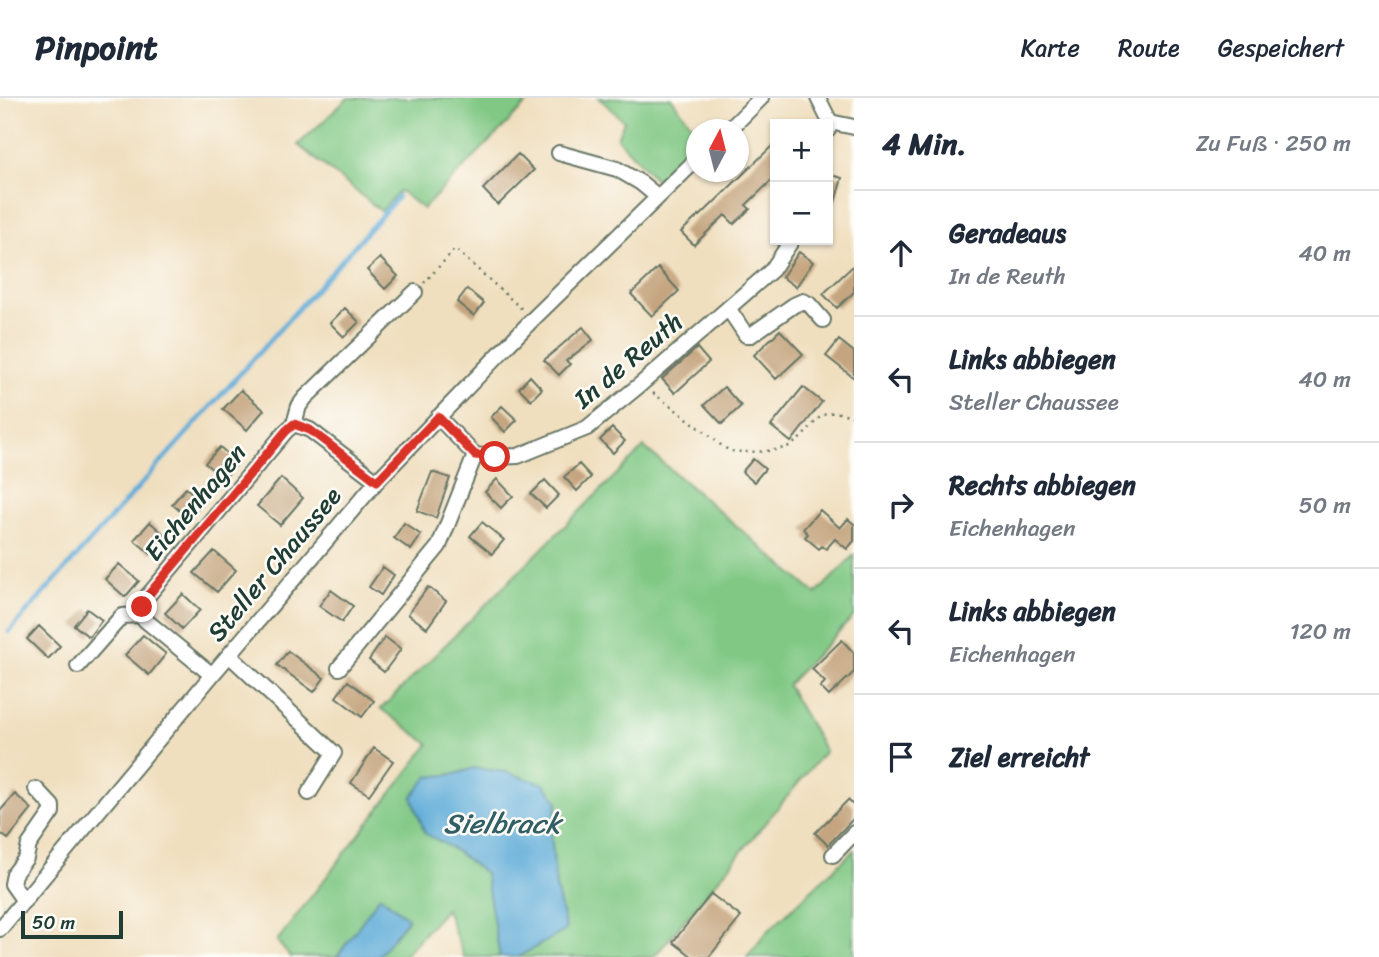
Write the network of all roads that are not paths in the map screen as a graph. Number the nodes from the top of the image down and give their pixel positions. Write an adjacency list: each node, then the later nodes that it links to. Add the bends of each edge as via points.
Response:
1 (761, 98): 3 (street)
2 (818, 98): 4 (street)
3 (740, 119)
4 (826, 119)
5 (833, 126): 6 (street)
6 (854, 127)
7 (559, 153): 9 (street, via 617,169)
8 (686, 170): 9 (street, Steller Chaussee)
9 (658, 197): 14 (street, Steller Chaussee)
10 (789, 245): 12 (street, In de Reuth, via 772,270)
11 (415, 292): 15 (street, Eichenhagen, via 305,398)
12 (728, 308): 13 (street, via 746,335 803,301); 16 (street, In de Reuth, via 587,428 518,457)
13 (823, 320)
14 (438, 417): 16 (street); 17 (street, Steller Chaussee)
15 (294, 424): 17 (street, via 310,430); 18 (street, Eichenhagen, via 145,599)
16 (475, 455): 21 (street, via 439,546)
17 (377, 481): 19 (street, Steller Chaussee)
18 (139, 615): 20 (street, via 122,616); 22 (street)
19 (229, 655): 22 (street, Steller Chaussee); 24 (street, via 334,753)
20 (78, 666)
21 (339, 668)
22 (212, 675): 27 (street, Steller Chaussee)
23 (36, 789): 27 (street, via 52,812 14,874 12,884)
24 (309, 793)
25 (854, 832): 26 (street)
26 (833, 855)
27 (24, 901): 28 (street, Steller Chaussee)
28 (0, 929)

